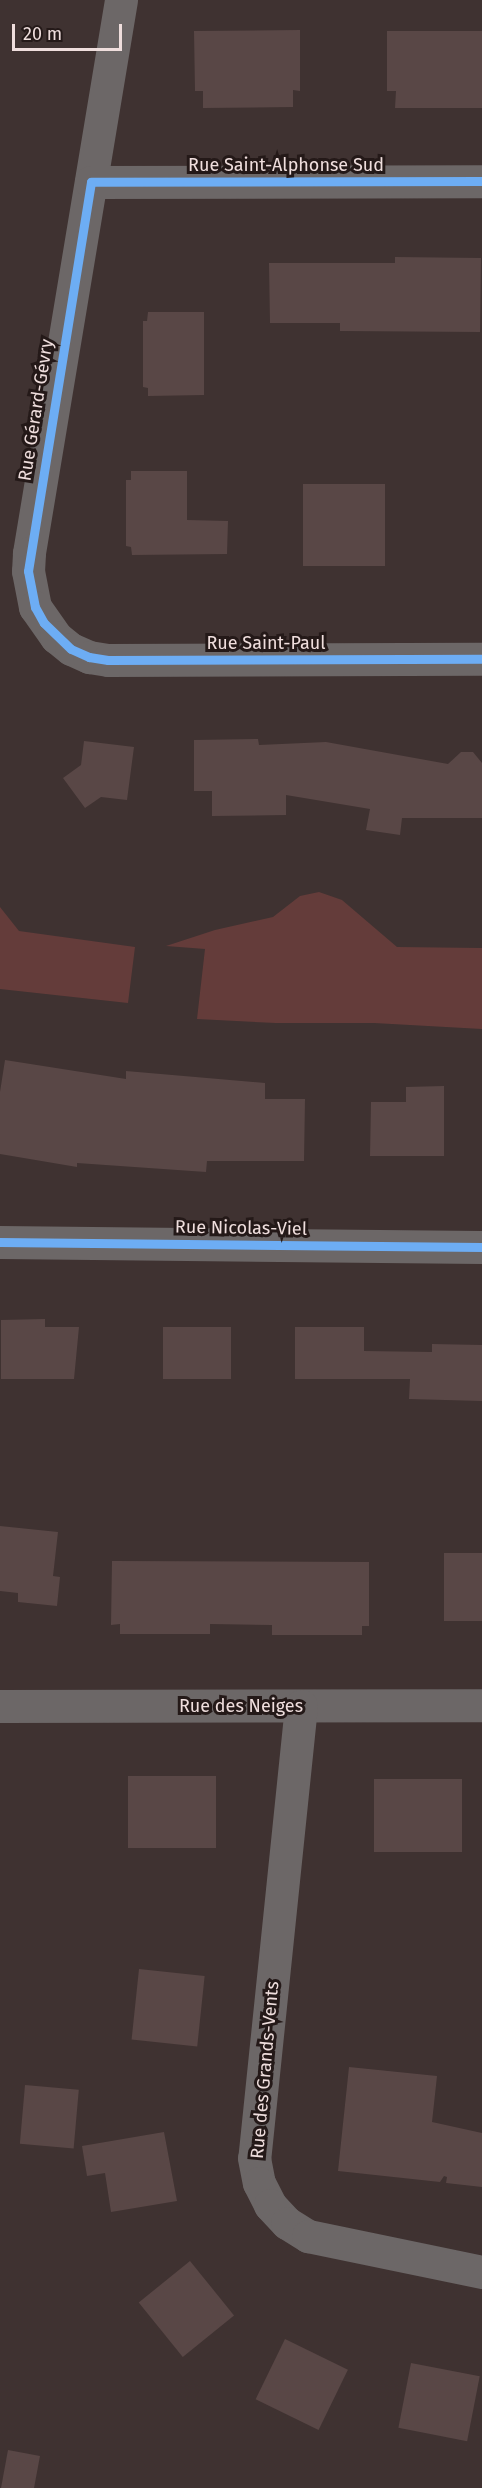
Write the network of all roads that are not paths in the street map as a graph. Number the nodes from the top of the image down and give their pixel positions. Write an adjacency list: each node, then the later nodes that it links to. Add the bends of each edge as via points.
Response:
1 (121, 0): 3 (street, Rue Gérard-Gévry)
2 (482, 181): 3 (street, Rue Saint-Alphonse Sud)
3 (91, 182): 4 (street, Rue Gérard-Gévry, via 28,571 35,607)
4 (56, 637): 5 (street, Rue Saint-Paul, via 89,657 108,660)
5 (482, 658)
6 (0, 1242): 7 (street, Rue Nicolas-Viel)
7 (482, 1247)
8 (482, 1705): 10 (street, Rue des Neiges)
9 (0, 1706): 10 (street, Rue des Neiges)
10 (301, 1706): 11 (street, Rue des Grands-Vents, via 254,2158 259,2183 270,2205 287,2223 309,2236)
11 (482, 2272)

